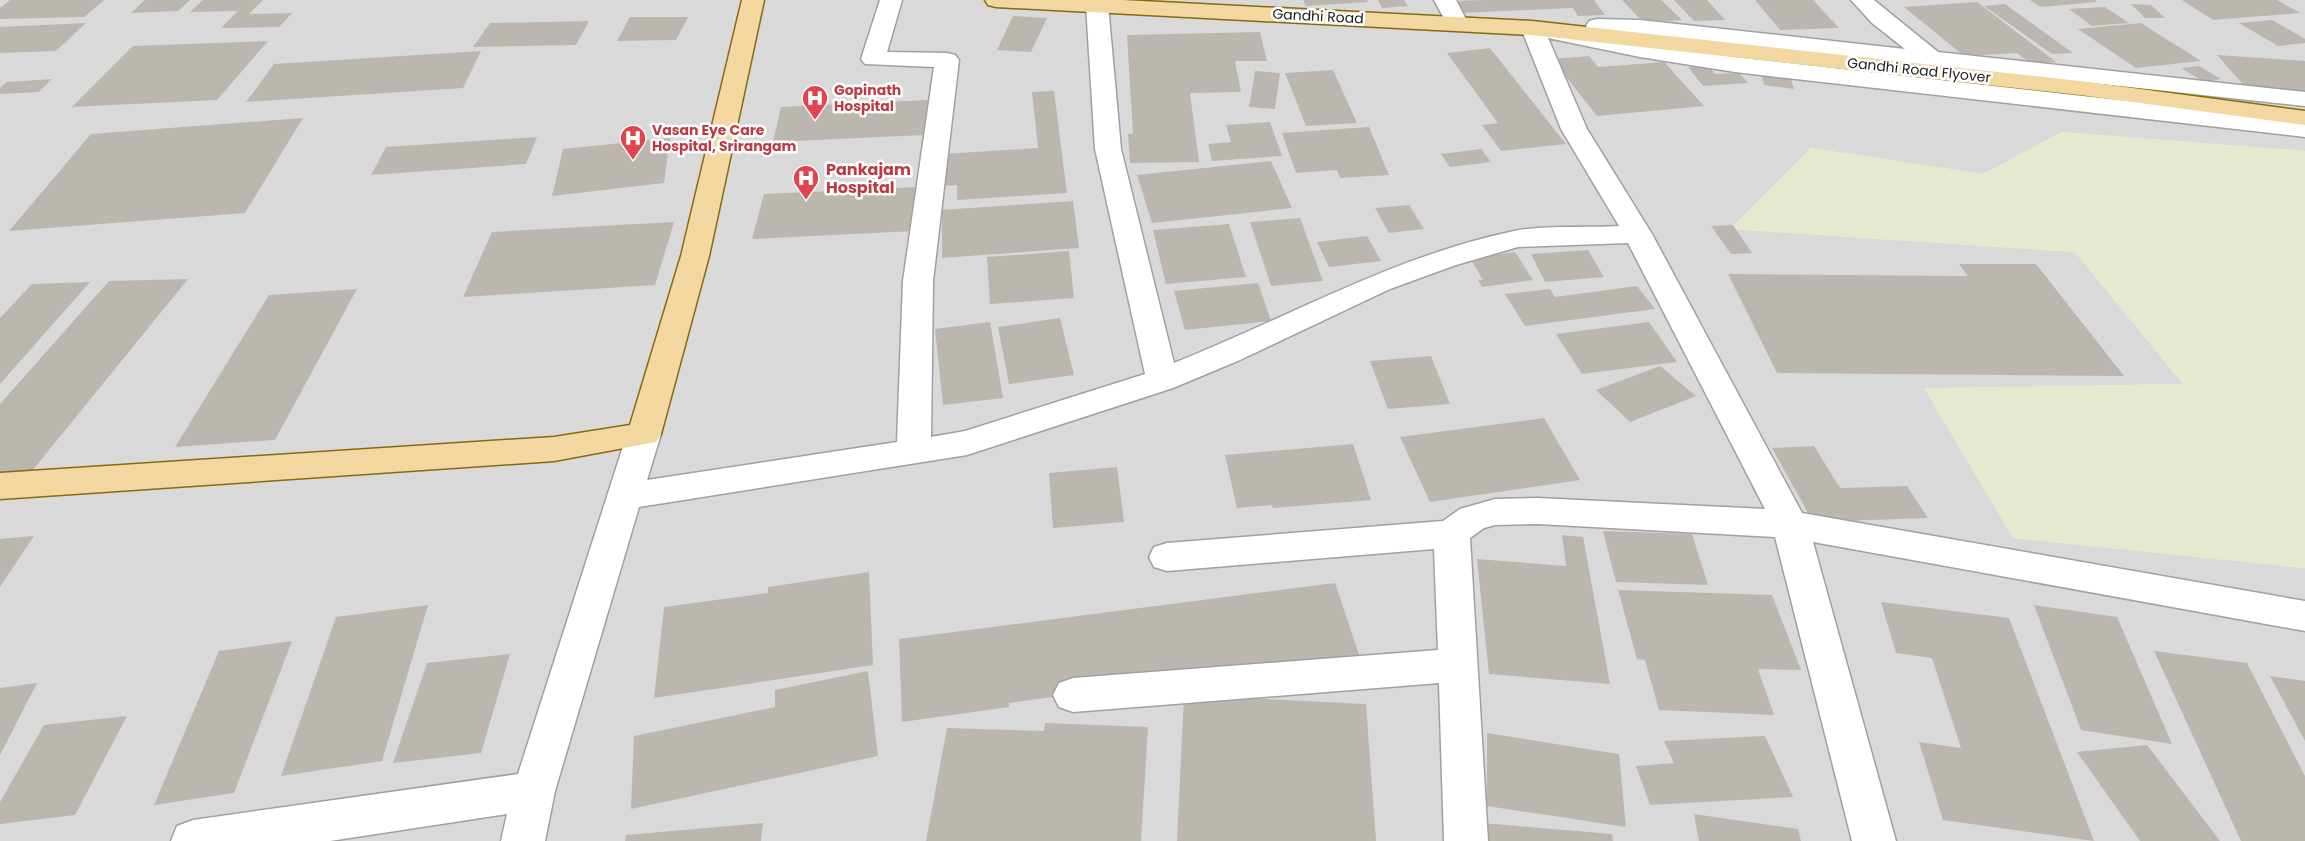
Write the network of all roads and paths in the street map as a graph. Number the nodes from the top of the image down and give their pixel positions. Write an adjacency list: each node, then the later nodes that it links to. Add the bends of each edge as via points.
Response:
1 (753, 0): 16 (main road, via 696,256)
2 (891, 0): 17 (street, via 873,59 947,60 918,281)
3 (996, 0): 4 (main road, Gandhi Road)
4 (1004, 0): 7 (main road, Gandhi Road)
5 (1445, 0): 8 (street)
6 (1862, 0): 10 (street)
7 (1097, 5): 8 (main road, Gandhi Road); 15 (street, via 1108,149)
8 (1457, 23): 9 (main road, Gandhi Road)
9 (1532, 28): 10 (street, via 1640,27); 12 (main road, Gandhi Road Flyover, via 2080,88); 13 (street, via 1609,46 1764,68); 14 (street, via 1574,129)
10 (1930, 57): 11 (street)
11 (2305, 99)
12 (2305, 118)
13 (2305, 129)
14 (1633, 226): 15 (street, via 1532,237 1456,255 1380,283); 20 (street)
15 (1161, 380): 17 (street, via 966,443)
16 (644, 434): 18 (main road, via 554,449); 19 (street)
17 (914, 450): 19 (street)
18 (0, 486)
19 (625, 496): 26 (street)
20 (1790, 524): 21 (street, via 1495,512 1467,521); 23 (street); 30 (street)
21 (1452, 534): 22 (street); 24 (street)
22 (1167, 557)
23 (2305, 616)
24 (1458, 665): 25 (street); 29 (street)
25 (1073, 695)
26 (534, 791): 27 (street); 28 (street)
27 (193, 841)
28 (523, 841)
29 (1466, 841)
30 (1874, 841)

